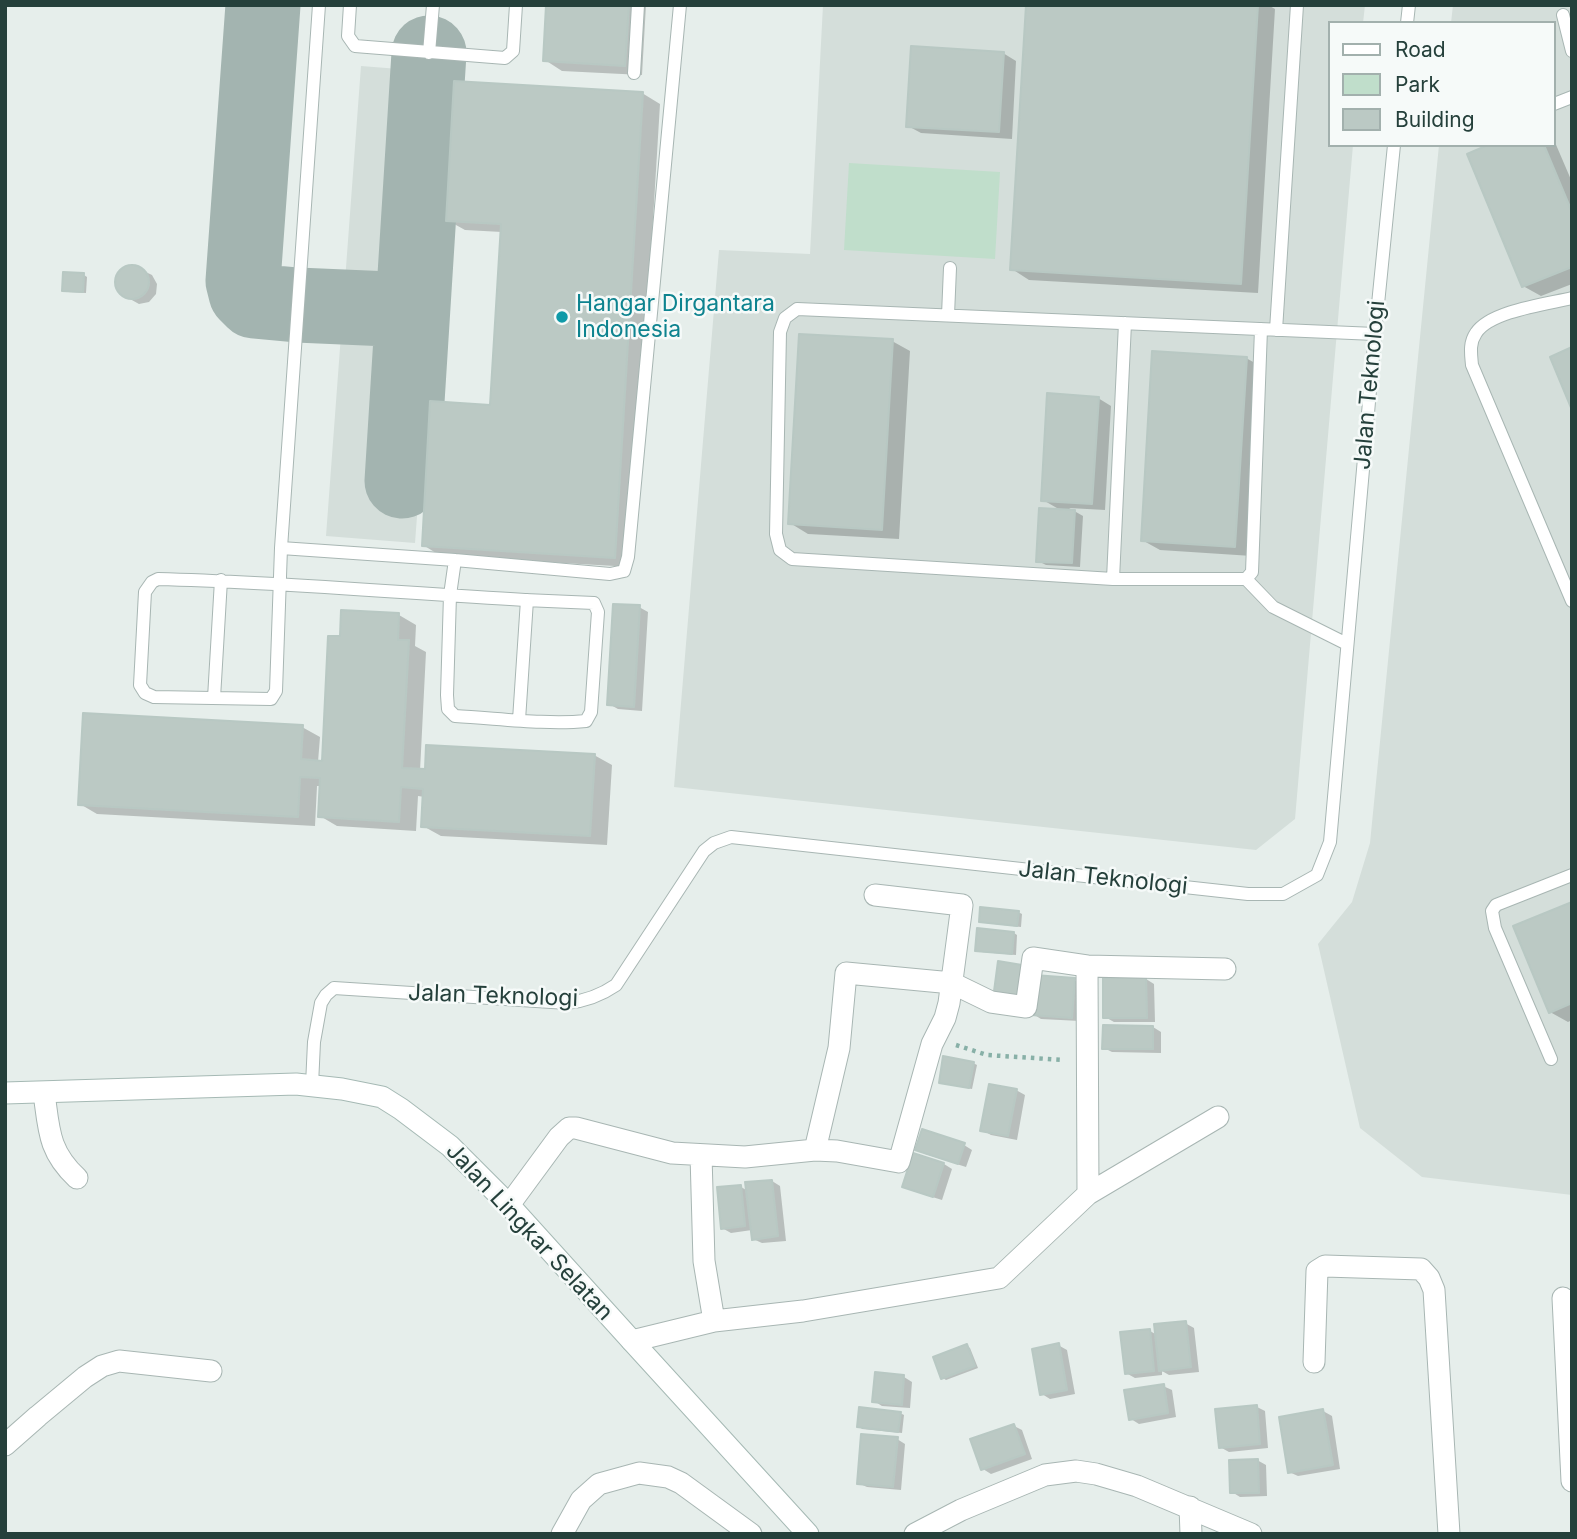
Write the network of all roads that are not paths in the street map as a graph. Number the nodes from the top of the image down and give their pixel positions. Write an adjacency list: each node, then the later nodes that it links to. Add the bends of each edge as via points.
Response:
1 (319, 5): 20 (lane)
2 (350, 5): 10 (lane, via 348,36 355,47)
3 (433, 5): 10 (lane)
4 (516, 5): 10 (lane, via 513,51 505,58)
5 (638, 5): 11 (lane)
6 (680, 5): 21 (lane, via 624,570 610,575)
7 (1297, 5): 18 (lane)
8 (1563, 15): 9 (lane)
9 (1572, 51)
10 (429, 53)
11 (634, 73)
12 (1394, 147): 19 (lane, Jalan Teknologi)
13 (950, 268): 15 (lane)
14 (1572, 298): 28 (lane, via 1499,315 1475,333 1470,348 1472,365)
15 (948, 315): 16 (lane); 22 (lane, via 797,309 785,317 780,332 776,534 780,550 792,559)
16 (1125, 323): 17 (lane); 22 (lane)
17 (1261, 330): 18 (lane); 23 (lane, via 1252,572)
18 (1276, 330): 19 (lane)
19 (1375, 334): 29 (lane, Jalan Teknologi)
20 (281, 548): 21 (lane); 25 (lane)
21 (455, 560): 26 (lane)
22 (1113, 579): 23 (lane)
23 (1246, 579): 29 (lane, via 1273,607)
24 (220, 580): 25 (lane); 30 (lane); 30 (lane, via 152,582 145,592 139,676 139,685 154,697)
25 (279, 583): 26 (lane); 30 (lane, via 276,691 271,699)
26 (450, 595): 27 (lane); 31 (lane, via 448,709 455,716)
27 (527, 600): 31 (lane); 31 (lane, via 594,603 598,612 591,712 586,721)
28 (1572, 601)
29 (1347, 644): 38 (lane, Jalan Teknologi, via 1329,842 1317,875 1283,894 1248,894 731,837 704,850 616,985 587,1001 334,988 321,1003)
30 (214, 698)
31 (519, 720)
32 (1572, 875): 37 (lane, via 1496,905 1492,911 1495,928)
33 (875, 895): 36 (street, via 962,905)
34 (1087, 966): 35 (street); 36 (street, via 1033,958 1026,1007 991,1002); 45 (street)
35 (1225, 969)
36 (952, 983): 42 (street, via 899,1162); 42 (street, via 846,974 839,1048)
37 (1551, 1059)
38 (312, 1086): 40 (street, Jalan Lingkar Selatan); 46 (street, Jalan Lingkar Selatan, via 382,1097 450,1146)
39 (5, 1093): 40 (street, Jalan Lingkar Selatan)
40 (44, 1093): 44 (street, via 56,1152)
41 (1218, 1117): 45 (street)
42 (815, 1150): 43 (street, via 746,1157)
43 (701, 1155): 46 (street, via 671,1153 569,1128); 48 (street, via 704,1261)
44 (77, 1178)
45 (1088, 1194): 48 (street, via 999,1278)
46 (509, 1205): 49 (street, Jalan Lingkar Selatan)
47 (1563, 1298): 53 (street)
48 (714, 1321): 49 (street)
49 (632, 1341): 57 (street, Jalan Lingkar Selatan)
50 (1314, 1362): 61 (street, via 1317,1271 1325,1266 1421,1269 1430,1278)
51 (211, 1371): 52 (street, via 119,1361 102,1366)
52 (5, 1445)
53 (1572, 1481)
54 (1189, 1507): 58 (street, via 1137,1486 1076,1471 1045,1475); 59 (street); 60 (street)
55 (562, 1534): 56 (street, via 581,1500 599,1484 639,1472 681,1483)
56 (751, 1534)
57 (808, 1534)
58 (915, 1534)
59 (1191, 1534)
60 (1251, 1534)
61 (1449, 1534)

